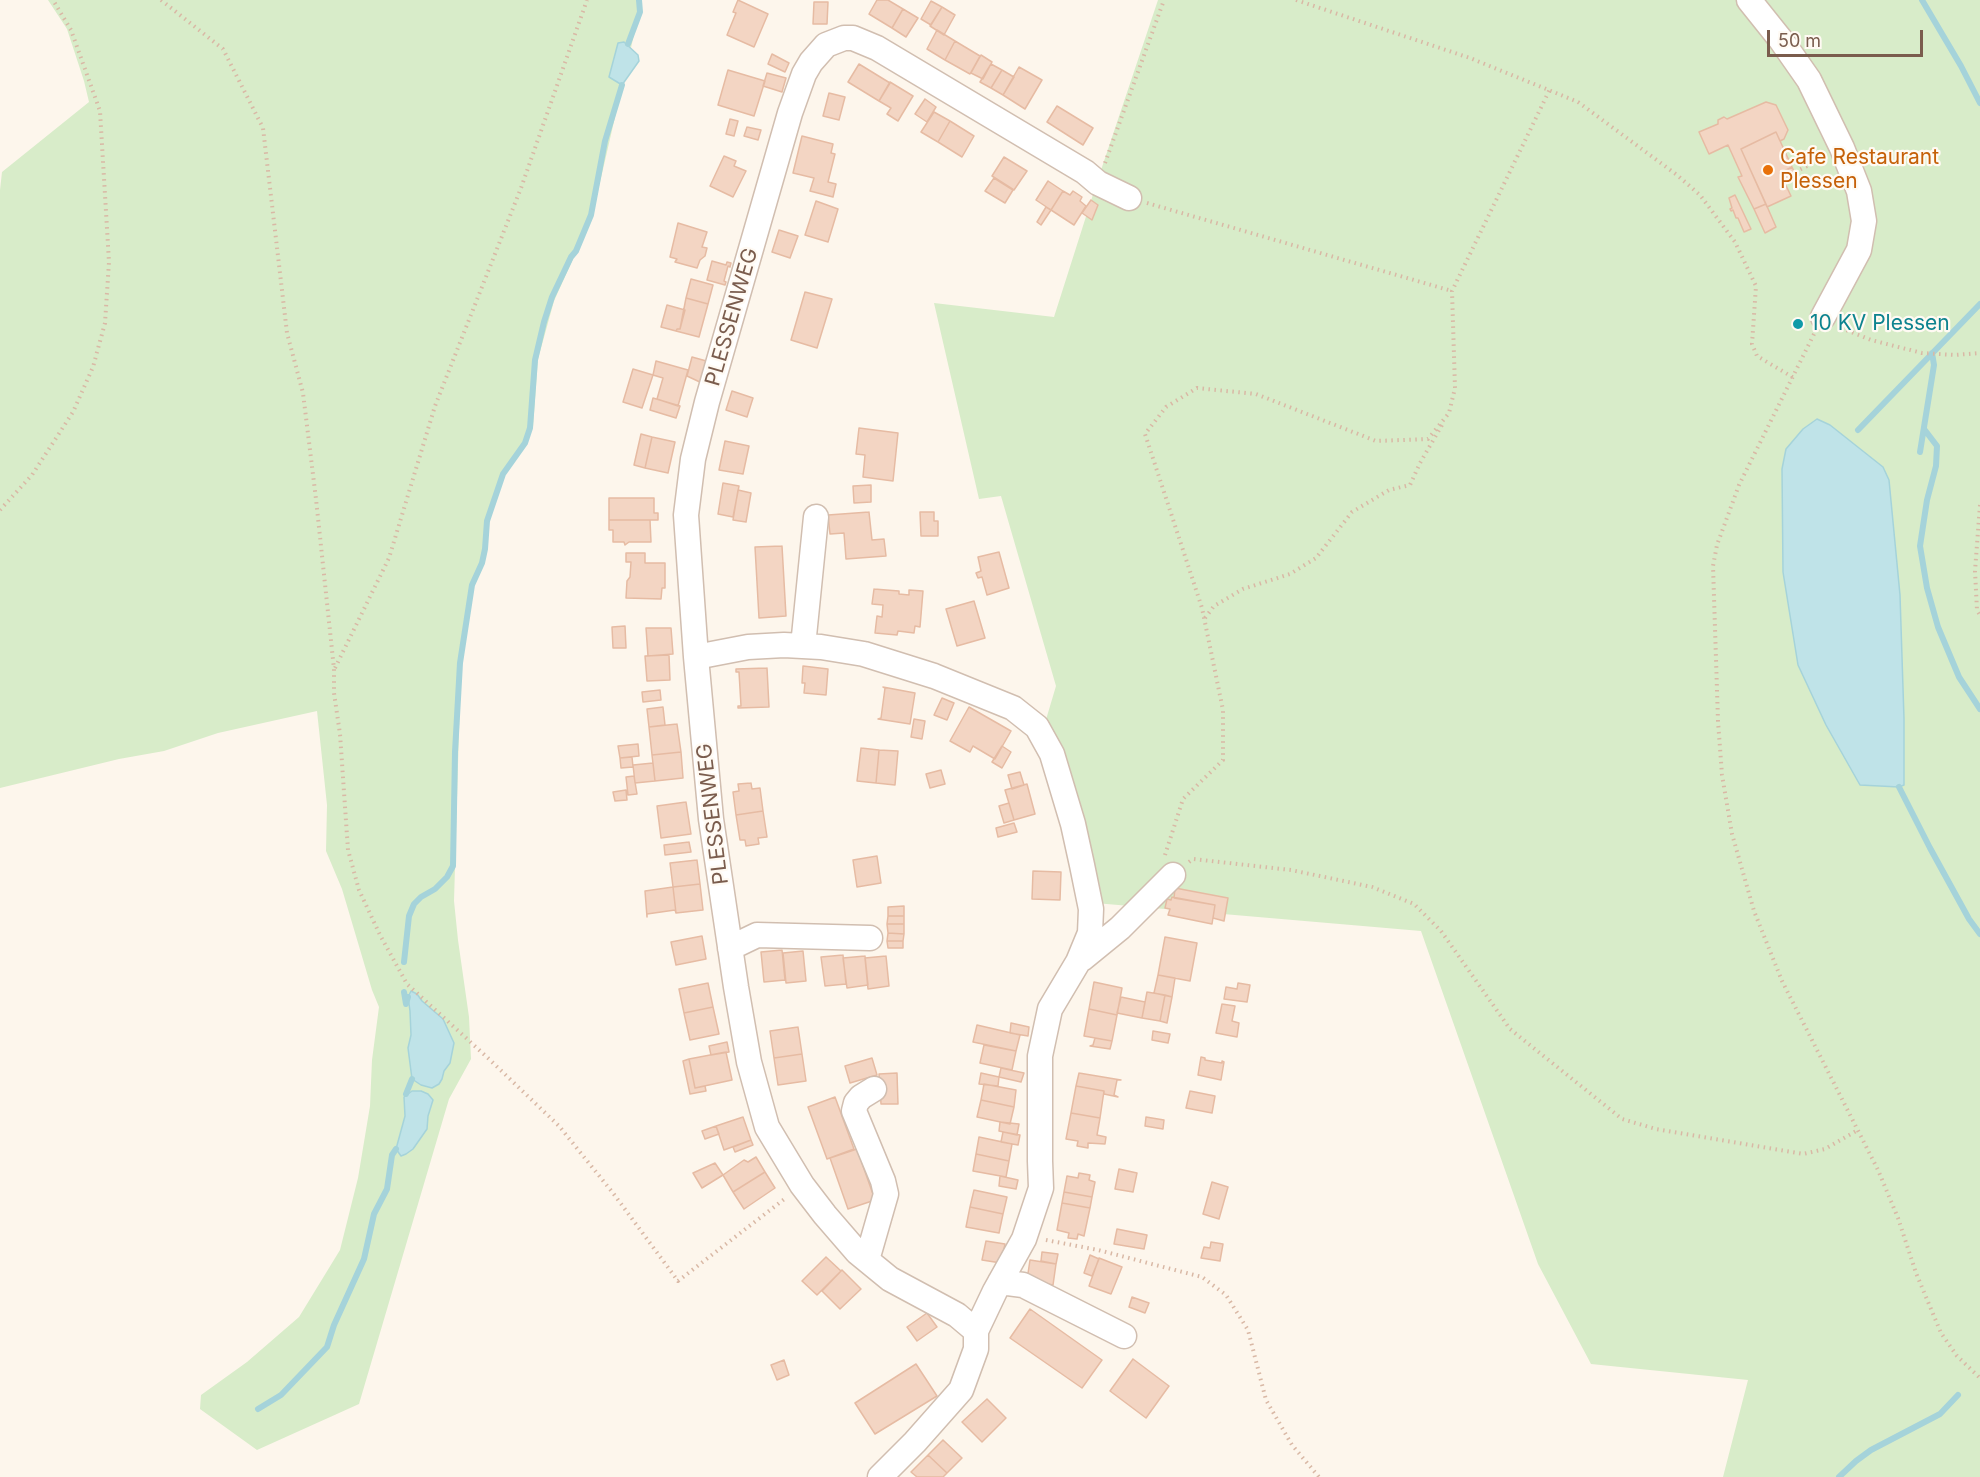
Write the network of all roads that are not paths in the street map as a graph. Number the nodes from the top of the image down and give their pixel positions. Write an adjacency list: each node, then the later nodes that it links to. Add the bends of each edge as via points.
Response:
1 (1749, 0): 3 (street, via 1809,80 1859,191 1864,221 1859,250)
2 (1129, 198): 6 (street, PLESSENWEG, via 877,48 844,38 818,53 804,74 790,113 693,459 686,515)
3 (1822, 317)
4 (816, 517): 5 (street)
5 (803, 646): 6 (street, via 748,647); 10 (street, via 864,654 934,676 1013,708 1037,727 1052,754 1073,824 1090,909 1090,933)
6 (696, 657): 9 (street, PLESSENWEG, via 711,819)
7 (1173, 875): 10 (street)
8 (870, 938): 9 (street, via 757,935)
9 (730, 948): 12 (street, PLESSENWEG, via 749,1062 768,1127 802,1185)
10 (1078, 962): 13 (street, via 1050,1009 1040,1056 1041,1188 1024,1239)
11 (874, 1089): 12 (street, via 861,1097 854,1111 886,1194)
12 (867, 1260): 14 (street, PLESSENWEG, via 890,1279 957,1315)
13 (1000, 1282): 14 (street); 15 (street, via 1023,1285)
14 (976, 1331): 16 (street, via 976,1349 961,1390)
15 (1124, 1336)
16 (880, 1477)

